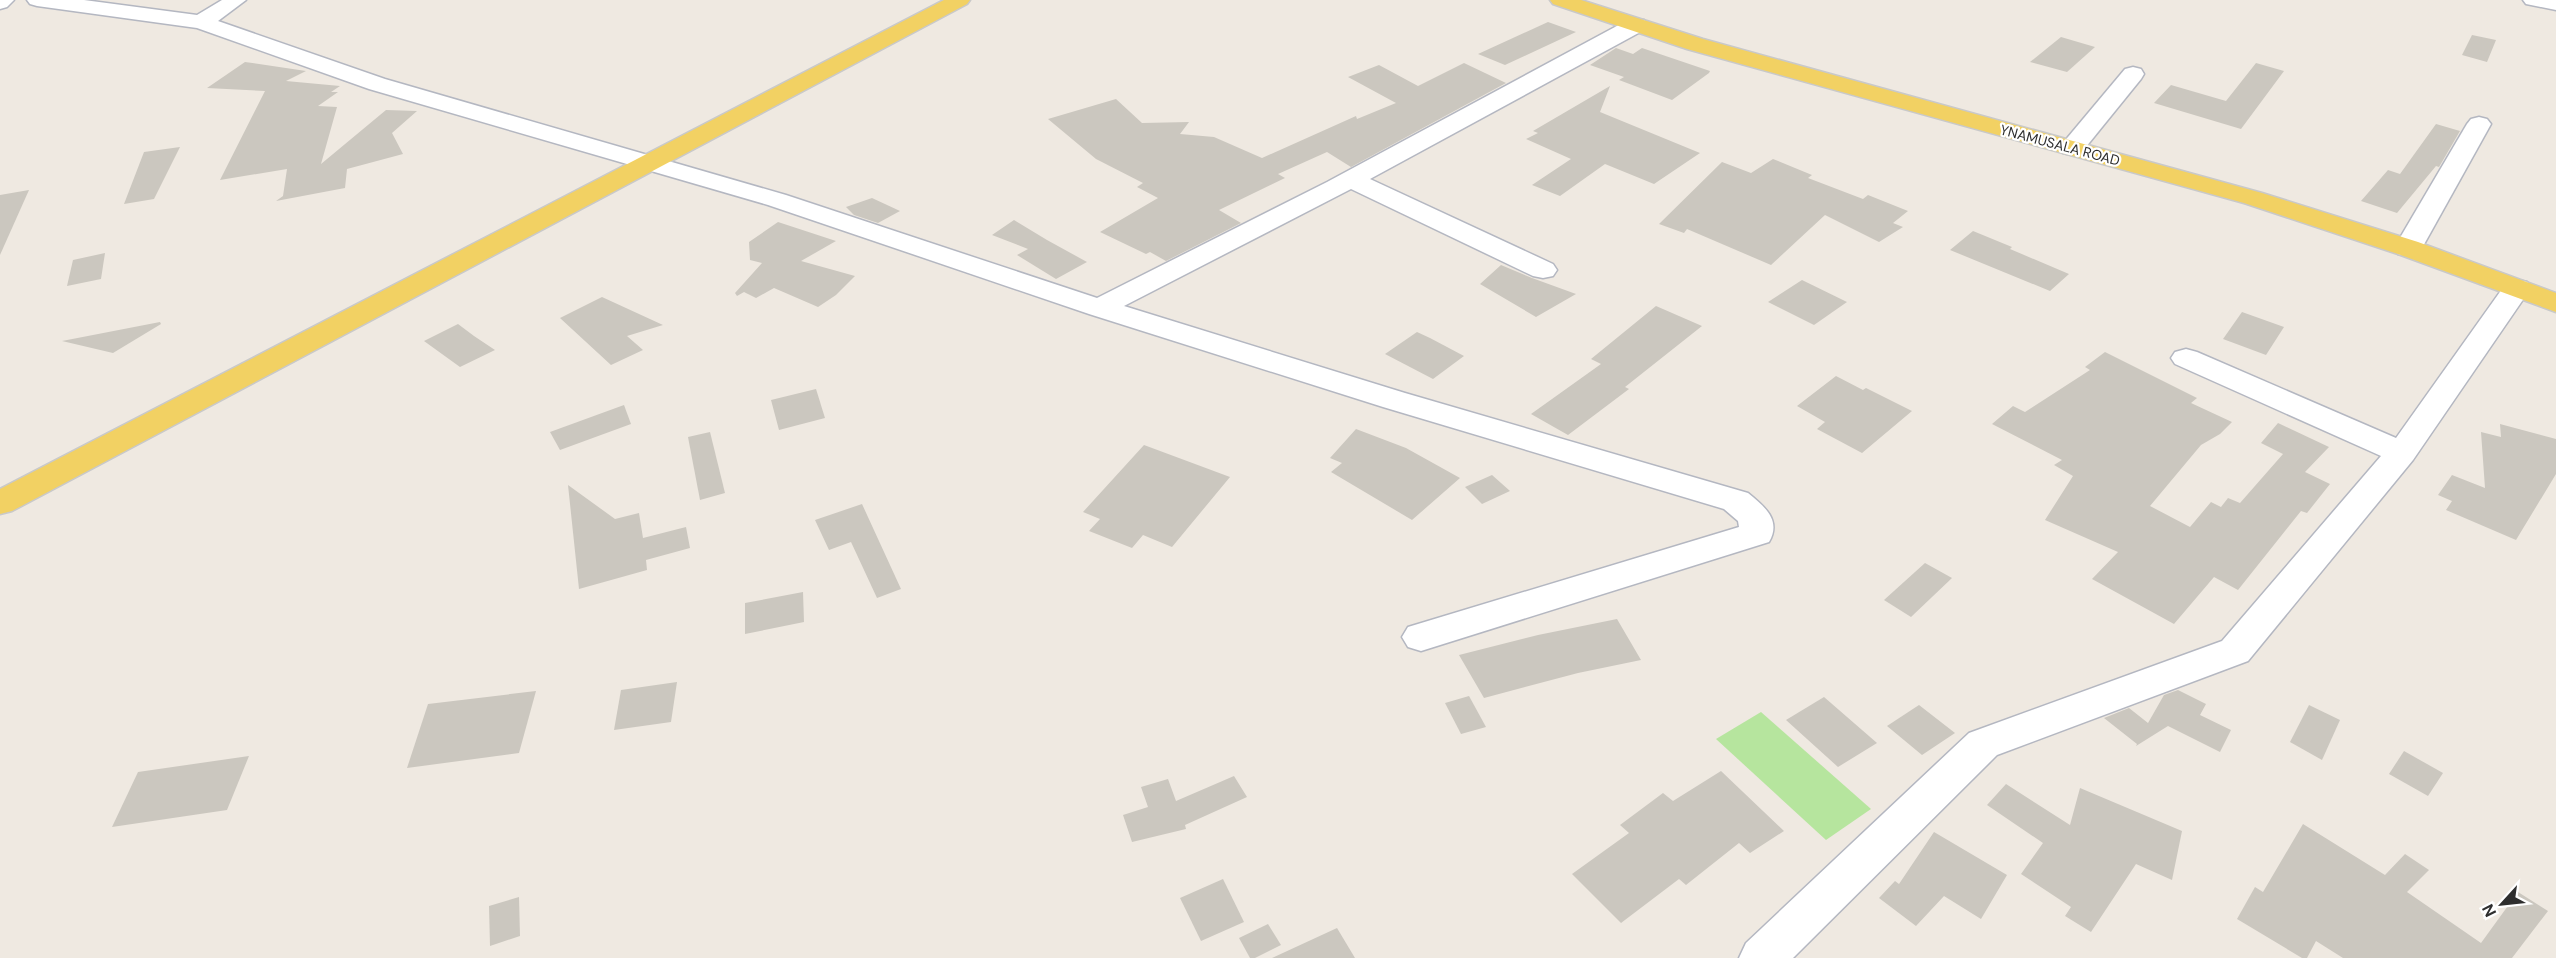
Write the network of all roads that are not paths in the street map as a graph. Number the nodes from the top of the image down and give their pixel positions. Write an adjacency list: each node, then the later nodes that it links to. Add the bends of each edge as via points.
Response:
1 (4, 0): 7 (street)
2 (37, 0): 9 (street)
3 (236, 0): 9 (street)
4 (960, 0): 14 (main road)
5 (1560, 0): 10 (main road, YNAMUSALA ROAD)
6 (2533, 0): 8 (street)
7 (0, 3)
8 (2556, 4)
9 (201, 22): 14 (street, via 377,84)
10 (1636, 25): 13 (main road, YNAMUSALA ROAD); 15 (street)
11 (2133, 74): 13 (street)
12 (2479, 124): 16 (street)
13 (2072, 148): 16 (main road, YNAMUSALA ROAD, via 2253,198)
14 (649, 163): 20 (street, via 777,200); 23 (main road)
15 (1350, 179): 17 (street); 20 (street)
16 (2408, 248): 18 (main road, YNAMUSALA ROAD)
17 (1543, 270)
18 (2517, 288): 19 (main road, YNAMUSALA ROAD); 22 (street)
19 (2556, 303)
20 (1100, 308): 24 (street, via 1736,501 1755,516 1757,534)
21 (2186, 358): 22 (street)
22 (2402, 453): 25 (street, via 2235,651 1983,744)
23 (0, 503)
24 (1421, 637)
25 (1762, 958)

